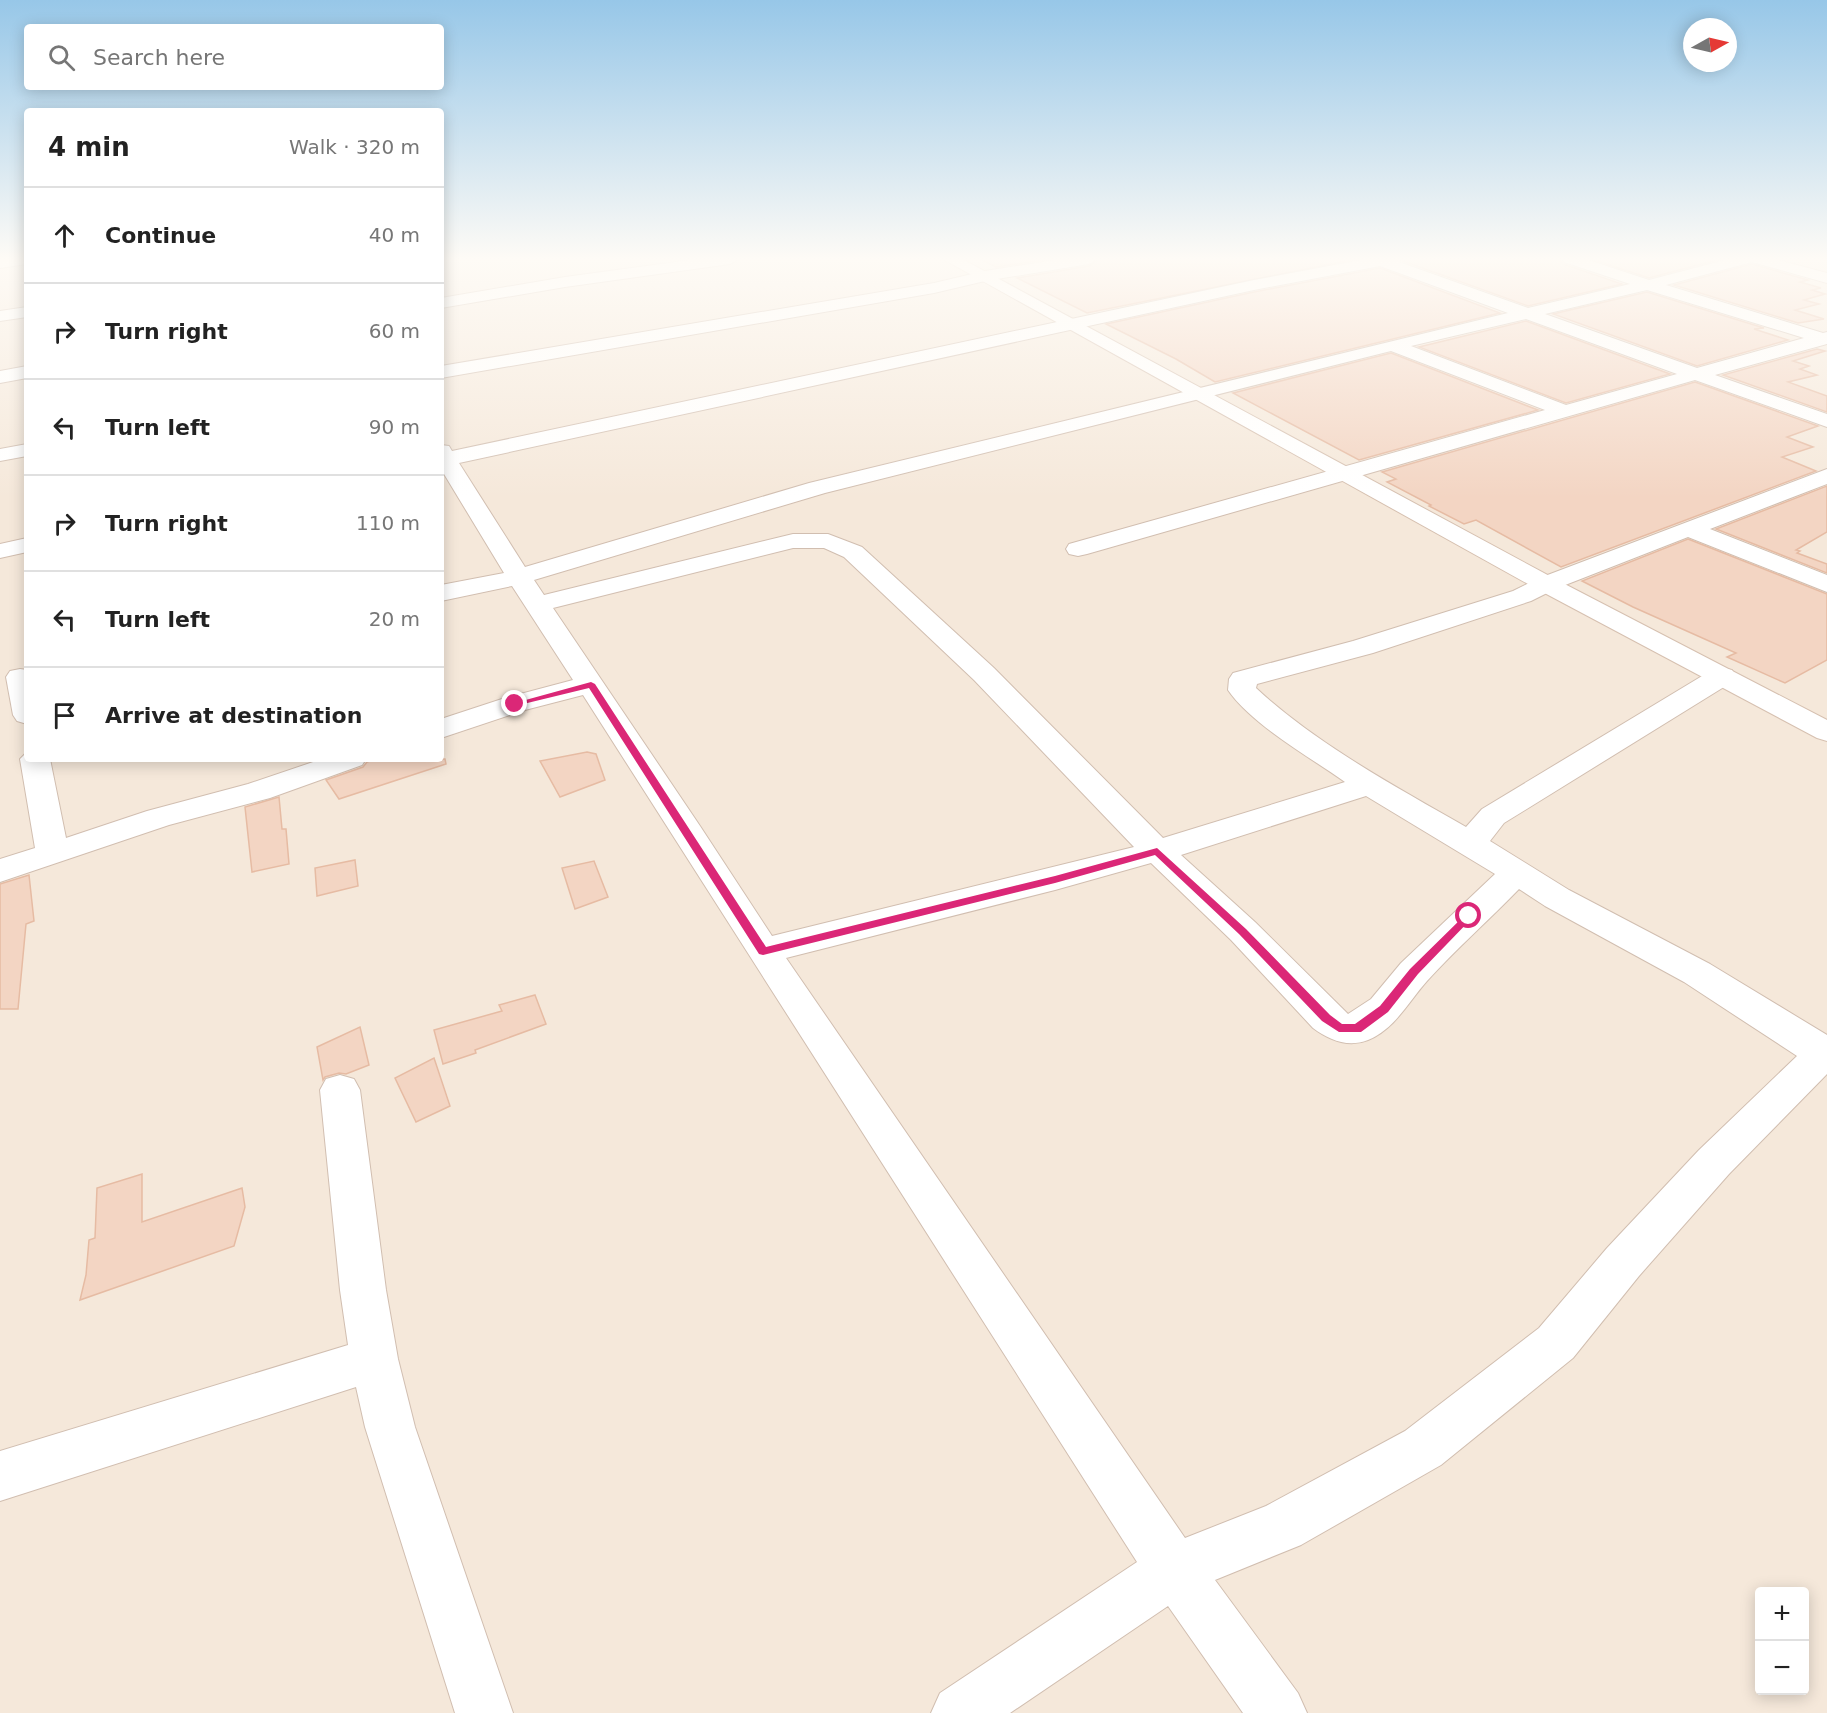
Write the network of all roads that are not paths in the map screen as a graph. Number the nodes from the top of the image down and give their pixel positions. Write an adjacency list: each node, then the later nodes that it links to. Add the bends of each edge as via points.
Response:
1 (635, 339): 8 (street)
2 (1004, 339): 17 (street)
3 (1096, 339): 12 (street)
4 (1417, 339): 7 (street)
5 (1597, 339): 10 (street)
6 (1823, 339): 10 (street)
7 (1392, 345): 12 (street); 13 (street)
8 (444, 371)
9 (24, 373): 11 (street)
10 (1695, 374): 13 (street); 14 (street)
11 (0, 377)
12 (1201, 394): 19 (street); 27 (street, via 817,488)
13 (1565, 411): 19 (street)
14 (1827, 421)
15 (24, 451): 16 (street)
16 (0, 455)
17 (444, 457)
18 (444, 460): 27 (street)
19 (1343, 474): 23 (street); 25 (street)
20 (1827, 476): 21 (street)
21 (1688, 529): 25 (street); 26 (street)
22 (24, 546): 24 (street)
23 (1078, 549)
24 (0, 551)
25 (1546, 584): 29 (street); 37 (street, via 1522,596 1364,647 1243,680 1242,690 1265,712)
26 (1827, 584)
27 (529, 590): 28 (street); 31 (street); 39 (street, via 793,541 828,541 853,552 984,674)
28 (444, 593)
29 (1722, 676): 34 (street); 38 (street, via 1493,816)
30 (16, 678): 32 (street)
31 (591, 684): 33 (street); 43 (street)
32 (24, 706)
33 (444, 728)
34 (1827, 732)
35 (36, 762): 40 (street)
36 (342, 762): 40 (street)
37 (1369, 785): 38 (street); 39 (street)
38 (1470, 843): 42 (street)
39 (1157, 851): 42 (street, via 1339,1028 1357,1029 1384,1009 1414,972); 43 (street)
40 (53, 854): 41 (street)
41 (0, 871)
42 (1516, 873): 44 (street, via 1696,973)
43 (763, 951): 48 (street)
44 (1825, 1053): 48 (street, via 1706,1171 1556,1343 1423,1448 1282,1526)
45 (340, 1090): 46 (street)
46 (374, 1359): 47 (street); 49 (street, via 390,1427)
47 (0, 1476)
48 (1173, 1570): 50 (street); 51 (street)
49 (484, 1713)
50 (960, 1713)
51 (1278, 1713)

